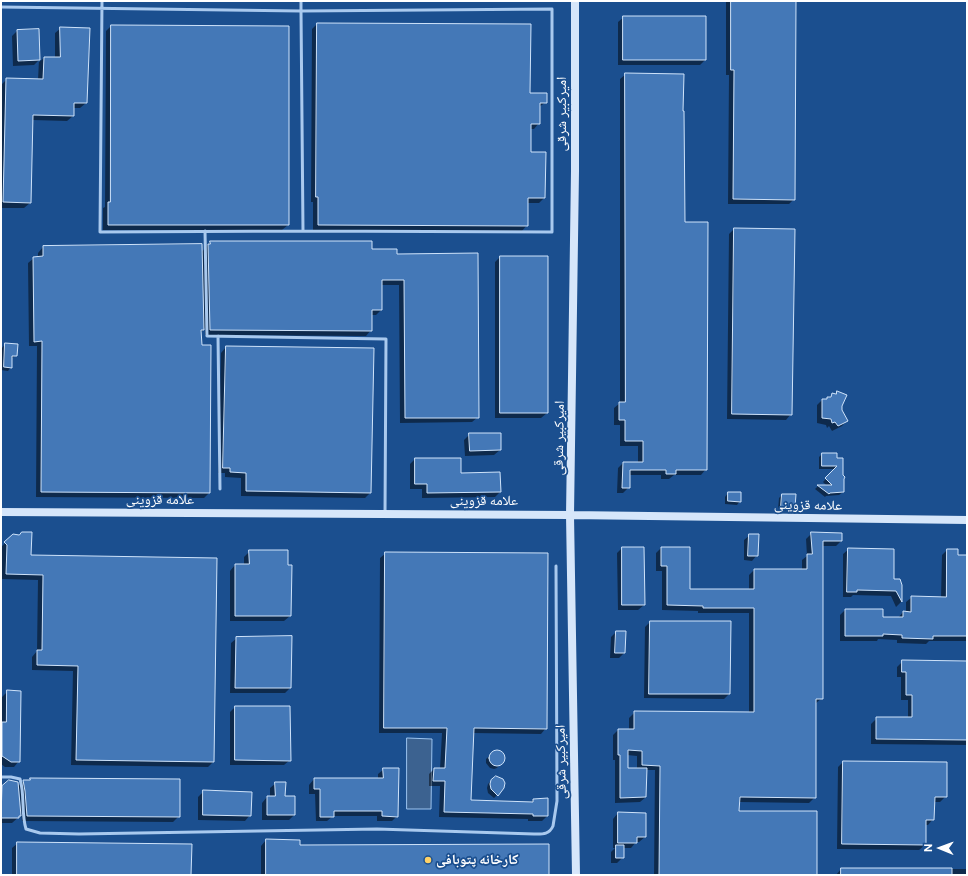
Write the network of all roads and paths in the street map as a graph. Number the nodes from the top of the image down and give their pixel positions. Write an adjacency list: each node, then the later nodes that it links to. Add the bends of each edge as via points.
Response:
1 (102, 1): 5 (lane)
2 (301, 1): 6 (lane)
3 (575, 1): 13 (street, امیرکبیر شرقی)
4 (1, 7): 5 (lane)
5 (102, 8): 6 (lane); 7 (lane, via 100,232)
6 (301, 11): 8 (lane); 8 (lane, via 552,9 552,232)
7 (205, 231): 8 (lane); 9 (lane, via 207,336)
8 (303, 231)
9 (218, 336): 10 (lane); 12 (lane, via 386,339)
10 (220, 489)
11 (1, 512): 12 (street, علامه قزوینی)
12 (386, 514): 13 (street, علامه قزوینی)
13 (570, 515): 14 (street, علامه قزوینی); 17 (street, امیرکبیر شرقی)
14 (967, 520)
15 (556, 566): 16 (lane, via 557,800 553,826 546,833 378,829 40,833 26,829 23,821 20,779)
16 (1, 777)
17 (576, 875)

